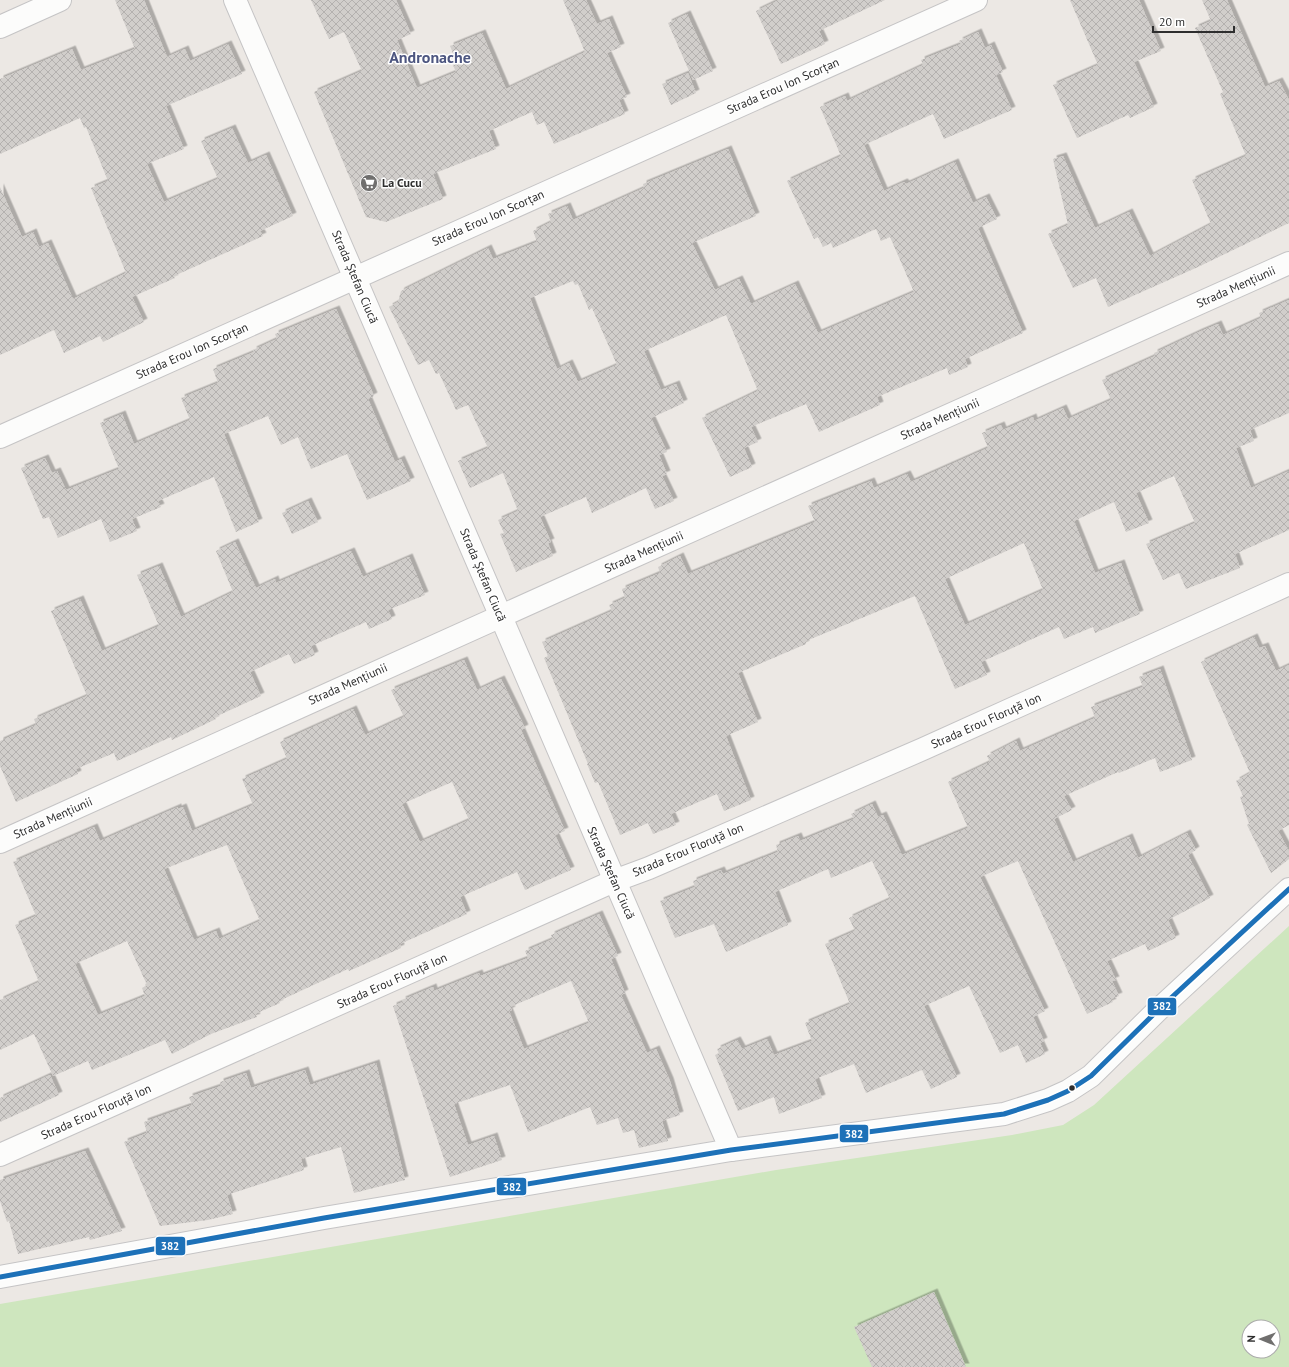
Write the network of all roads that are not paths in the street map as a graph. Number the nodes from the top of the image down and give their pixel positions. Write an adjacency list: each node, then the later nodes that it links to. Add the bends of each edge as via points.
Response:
1 (60, 0): 4 (street)
2 (235, 0): 6 (street, Strada Ștefan Ciucă)
3 (976, 0): 6 (street, Strada Erou Ion Scorțan)
4 (0, 26)
5 (1289, 263): 9 (street, Strada Mențiunii)
6 (355, 278): 7 (street, Strada Erou Ion Scorțan); 9 (street, Strada Ștefan Ciucă)
7 (0, 437)
8 (1289, 584): 11 (street, Strada Erou Floruță Ion, via 923,749)
9 (501, 617): 10 (street, Strada Mențiunii); 11 (street, Strada Ștefan Ciucă)
10 (0, 842)
11 (614, 881): 13 (street, Strada Ștefan Ciucă); 14 (street, Strada Erou Floruță Ion)
12 (1289, 889): 13 (street, via 1091,1076 1068,1091 1004,1114)
13 (731, 1150): 15 (street, via 332,1217)
14 (0, 1155)
15 (0, 1277)

